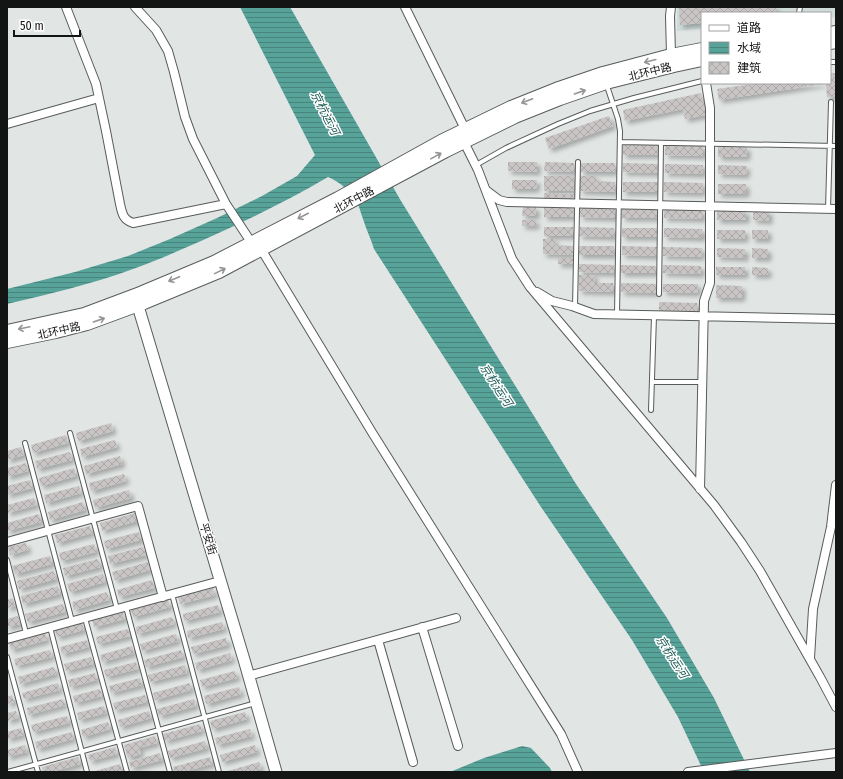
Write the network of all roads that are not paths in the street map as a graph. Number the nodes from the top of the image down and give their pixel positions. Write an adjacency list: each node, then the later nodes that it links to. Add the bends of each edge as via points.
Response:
1 (66, 7): 11 (street)
2 (135, 7): 27 (street, via 156,30 168,52 193,139)
3 (405, 7): 15 (street)
4 (671, 7): 6 (street)
5 (701, 49): 6 (main road, 北环中路)
6 (671, 55): 15 (main road, 北环中路, one-way to 15, via 603,73 556,89)
7 (701, 60): 9 (main road, 北环中路)
8 (701, 81): 13 (lane)
9 (606, 83): 13 (lane); 16 (main road, 北环中路, one-way to 9, via 515,117)
10 (706, 84): 19 (street, via 710,108)
11 (99, 98): 14 (street); 27 (street, via 122,214 127,221 133,223)
12 (831, 102): 20 (lane)
13 (613, 105): 17 (lane); 23 (lane, via 558,124)
14 (7, 124)
15 (465, 129): 24 (main road, 北环中路, via 441,141)
16 (464, 142): 23 (street); 24 (main road, 北环中路, one-way to 16)
17 (621, 142): 18 (lane); 29 (lane)
18 (662, 143): 19 (lane); 30 (lane)
19 (710, 143): 20 (lane); 31 (street)
20 (830, 146): 21 (lane); 32 (lane)
21 (836, 146)
22 (578, 162): 28 (lane)
23 (476, 165): 25 (street)
24 (400, 170): 26 (main road, 北环中路)
25 (486, 190): 28 (street, via 499,200 507,202); 35 (street, via 512,259)
26 (340, 203): 33 (main road, 北环中路, one-way to 33); 34 (main road, 北环中路)
27 (226, 204): 33 (street)
28 (577, 204): 29 (street); 38 (lane)
29 (619, 205): 30 (street); 39 (lane)
30 (660, 206): 31 (street); 36 (lane)
31 (710, 207): 32 (street); 41 (street, via 710,283 704,301)
32 (832, 209)
33 (251, 242): 43 (main road, 北环中路, one-way to 43, via 166,283 84,314)
34 (261, 249): 37 (main road, 北环中路, one-way to 34, via 219,272); 89 (street, via 560,734)
35 (530, 287): 38 (street, via 552,301); 51 (street)
36 (659, 294)
37 (138, 306): 44 (main road, 北环中路, one-way to 37, via 87,324); 56 (street, 平安街)
38 (575, 307): 39 (street, via 594,314)
39 (617, 315): 40 (street)
40 (654, 316): 41 (street); 45 (lane)
41 (704, 317): 42 (street); 46 (street)
42 (836, 319)
43 (7, 331)
44 (7, 342)
45 (652, 382): 46 (lane); 47 (lane)
46 (702, 382): 51 (street)
47 (651, 410)
48 (70, 433): 52 (lane)
49 (25, 443): 53 (lane)
50 (836, 485): 70 (street, via 831,527 813,609)
51 (700, 489): 70 (street, via 760,571)
52 (92, 518): 53 (street); 58 (street, via 138,506); 60 (lane)
53 (48, 530): 54 (street); 63 (lane)
54 (7, 542)
55 (7, 560): 66 (lane)
56 (220, 581): 57 (street); 71 (street, 平安街)
57 (172, 594): 58 (street); 74 (lane)
58 (163, 597): 59 (street)
59 (126, 607): 60 (street); 75 (lane)
60 (117, 609): 61 (street)
61 (84, 618): 63 (street); 76 (lane)
62 (456, 618): 65 (street)
63 (72, 621): 64 (street)
64 (50, 627): 66 (street); 78 (lane)
65 (422, 627): 68 (street); 77 (street)
66 (26, 633): 67 (street)
67 (7, 639)
68 (378, 640): 71 (street); 80 (street)
69 (7, 657): 81 (lane)
70 (810, 659): 73 (street)
71 (248, 676): 72 (street, 平安街)
72 (256, 703): 74 (lane); 88 (street, 平安街)
73 (836, 707)
74 (204, 718): 75 (lane); 87 (lane)
75 (159, 730): 76 (lane); 86 (lane)
76 (118, 742): 78 (lane); 85 (lane)
77 (458, 746)
78 (82, 751): 81 (lane); 84 (lane)
79 (836, 753): 90 (street)
80 (413, 762)
81 (36, 764): 82 (lane); 83 (lane)
82 (8, 772)
83 (38, 772)
84 (87, 772)
85 (126, 772)
86 (170, 772)
87 (219, 772)
88 (276, 772)
89 (578, 772)
90 (688, 772)

